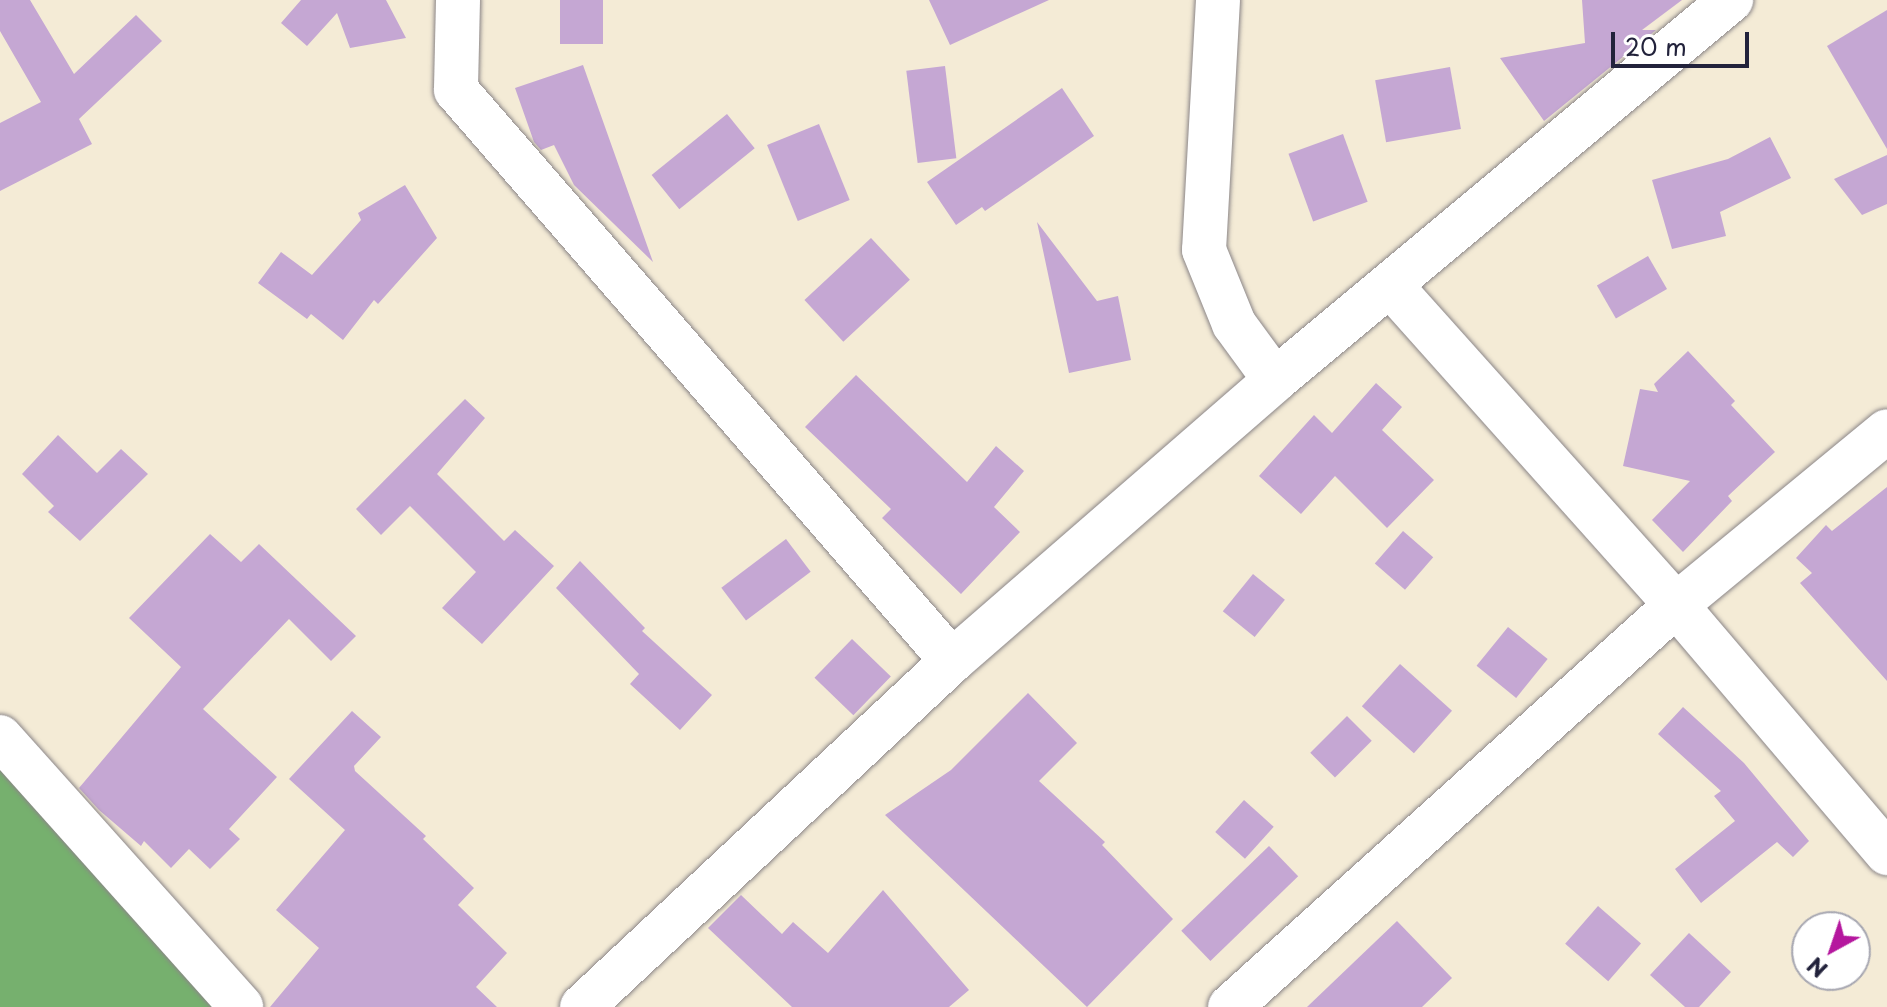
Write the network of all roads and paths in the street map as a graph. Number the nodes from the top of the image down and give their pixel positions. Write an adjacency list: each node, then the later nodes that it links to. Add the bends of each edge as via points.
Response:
1 (458, 0): 8 (street, via 456,90)
2 (1218, 0): 5 (street, via 1204,250 1234,324)
3 (1731, 0): 4 (street)
4 (1391, 286): 5 (street); 7 (street)
5 (1275, 380): 8 (street)
6 (1887, 431): 7 (street)
7 (1676, 605): 10 (street); 13 (street)
8 (952, 661): 12 (street)
9 (0, 737): 11 (street)
10 (1887, 853)
11 (241, 1007)
12 (582, 1007)
13 (1230, 1007)

